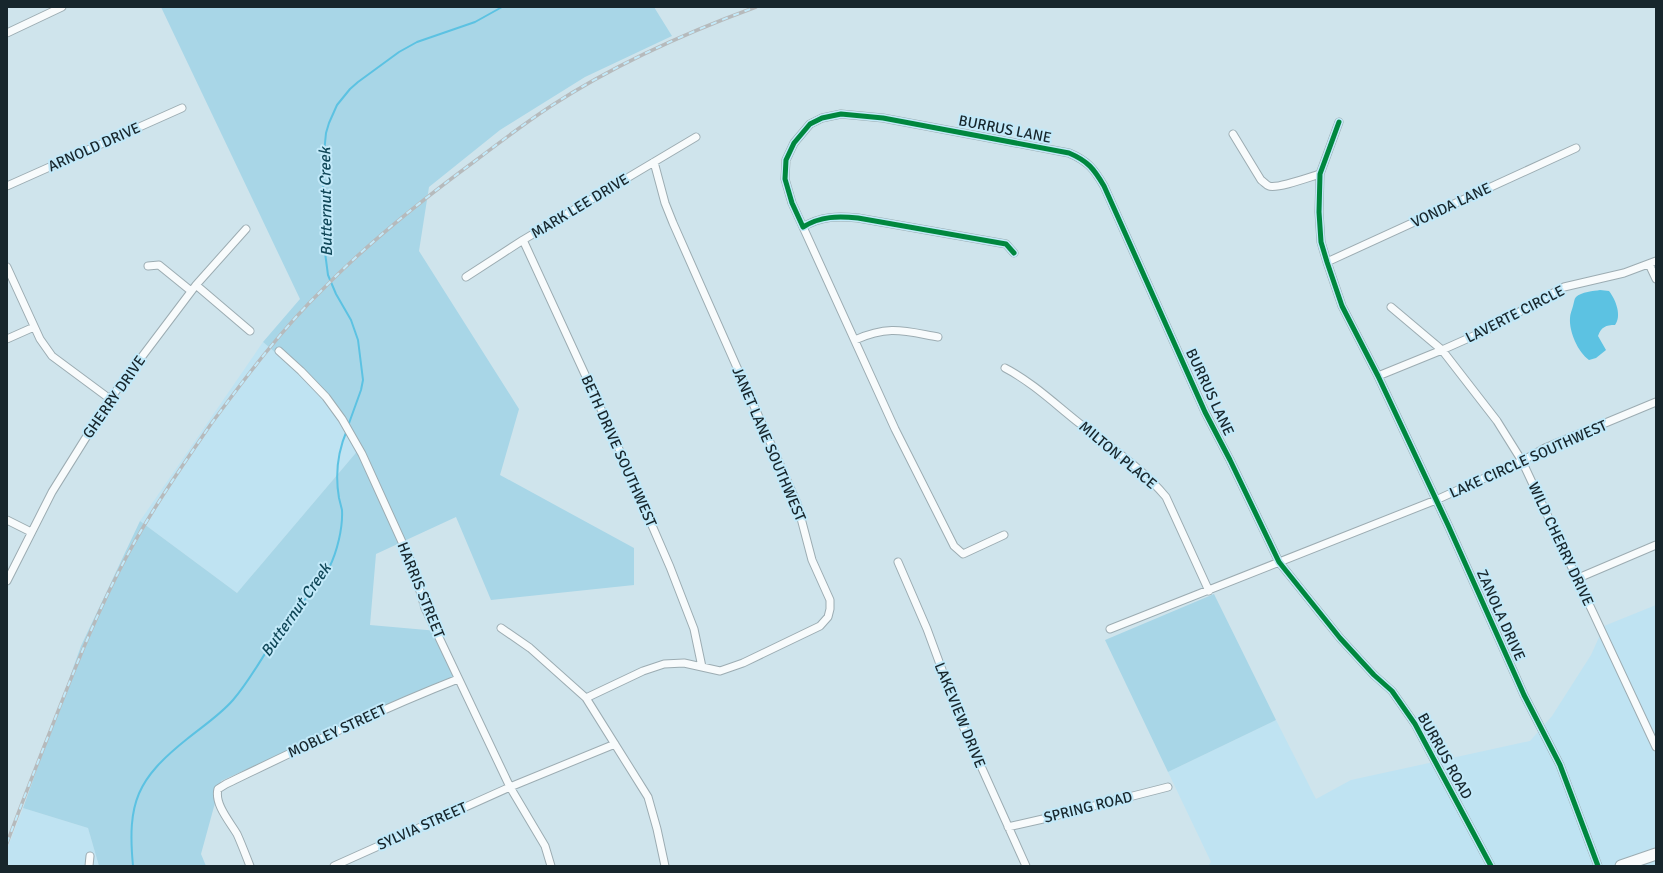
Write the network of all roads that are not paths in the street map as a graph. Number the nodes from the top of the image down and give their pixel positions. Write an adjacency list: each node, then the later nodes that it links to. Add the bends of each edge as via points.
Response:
1 (62, 7): 2 (street)
2 (7, 33)
3 (182, 108): 10 (street, ARNOLD DRIVE)
4 (1339, 122): 9 (street, ZANOLA DRIVE)
5 (1233, 134): 9 (street, via 1267,186 1272,187)
6 (696, 137): 8 (street, MARK LEE DRIVE)
7 (1576, 148): 15 (street, VONDA LANE)
8 (654, 162): 13 (street, MARK LEE DRIVE); 49 (street, JANET LANE SOUTHWEST, via 673,223 797,503 812,560 830,600 828,618 820,626 744,663 720,671)
9 (1320, 174): 15 (street, ZANOLA DRIVE, via 1321,242)
10 (7, 186)
11 (803, 228): 14 (street, via 824,218 858,218 1006,244); 28 (street, BURRUS LANE); 42 (street, BURRUS LANE, via 792,204 785,179 786,160 794,143 806,128 822,118 841,114 883,118 1069,153 1083,159 1104,186 1205,412)
12 (246, 229): 21 (street, GHERRY DRIVE)
13 (523, 240): 19 (street, MARK LEE DRIVE); 49 (street, BETH DRIVE SOUTHWEST, via 670,567 694,628)
14 (1014, 253)
15 (1327, 262): 32 (street, ZANOLA DRIVE, via 1342,306)
16 (1653, 263): 20 (street); 30 (street, LAVERTE CIRCLE, via 1624,273 1564,287 1487,330)
17 (148, 266): 22 (street, via 159,265)
18 (7, 267): 24 (street)
19 (466, 277)
20 (1656, 279)
21 (196, 285): 22 (street, GHERRY DRIVE); 25 (street)
22 (190, 291): 33 (street, GHERRY DRIVE)
23 (1391, 308): 30 (street, WILD CHERRY DRIVE)
24 (34, 327): 27 (street); 33 (street, via 52,356)
25 (250, 331)
26 (938, 337): 28 (street, via 893,329 871,333)
27 (7, 339)
28 (855, 340): 39 (street, BURRUS LANE, via 895,429 954,546 963,554)
29 (278, 350): 50 (street, HARRIS STREET, via 326,397 362,454 412,564 425,608)
30 (1442, 350): 32 (street, LAVERTE CIRCLE); 35 (street, WILD CHERRY DRIVE, via 1497,421)
31 (1005, 368): 46 (street, MILTON PLACE, via 1039,391 1158,487 1166,497)
32 (1378, 376): 36 (street, ZANOLA DRIVE)
33 (110, 399): 38 (street, GHERRY DRIVE, via 52,492)
34 (1656, 402): 35 (street, LAKE CIRCLE SOUTHWEST, via 1546,448)
35 (1522, 462): 36 (street, LAKE CIRCLE SOUTHWEST); 44 (street, WILD CHERRY DRIVE)
36 (1436, 500): 42 (street, LAKE CIRCLE SOUTHWEST); 66 (street, ZANOLA DRIVE, via 1524,695 1560,765)
37 (7, 520): 38 (street)
38 (31, 532): 45 (street, GHERRY DRIVE)
39 (1004, 535)
40 (1656, 545): 44 (street)
41 (898, 562): 56 (street, LAKEVIEW DRIVE, via 927,629 962,724)
42 (1279, 562): 43 (street, BURRUS LANE); 46 (street, LAKE CIRCLE SOUTHWEST)
43 (1288, 574): 65 (street, BURRUS ROAD, via 1345,644 1392,691 1415,724)
44 (1576, 579): 53 (street, WILD CHERRY DRIVE)
45 (7, 581)
46 (1209, 591): 48 (street, LAKE CIRCLE SOUTHWEST)
47 (501, 628): 51 (street, via 530,648)
48 (1110, 629)
49 (702, 667): 51 (street, JANET LANE SOUTHWEST, via 684,663 664,664)
50 (458, 680): 54 (street, HARRIS STREET); 60 (street, MOBLEY STREET, via 360,719 218,789 216,794 219,803 237,835)
51 (586, 698): 52 (street)
52 (615, 744): 54 (street, SYLVIA STREET); 63 (street, via 648,797)
53 (1656, 747)
54 (510, 786): 61 (street, SYLVIA STREET); 62 (street, HARRIS STREET, via 545,846)
55 (1168, 787): 56 (street, SPRING ROAD)
56 (1008, 826): 64 (street, LAKEVIEW DRIVE)
57 (1656, 854): 67 (main road)
58 (90, 856): 59 (street)
59 (89, 866)
60 (250, 866)
61 (334, 866)
62 (551, 866)
63 (665, 866)
64 (1026, 866)
65 (1491, 866)
66 (1598, 866)
67 (1621, 866)

